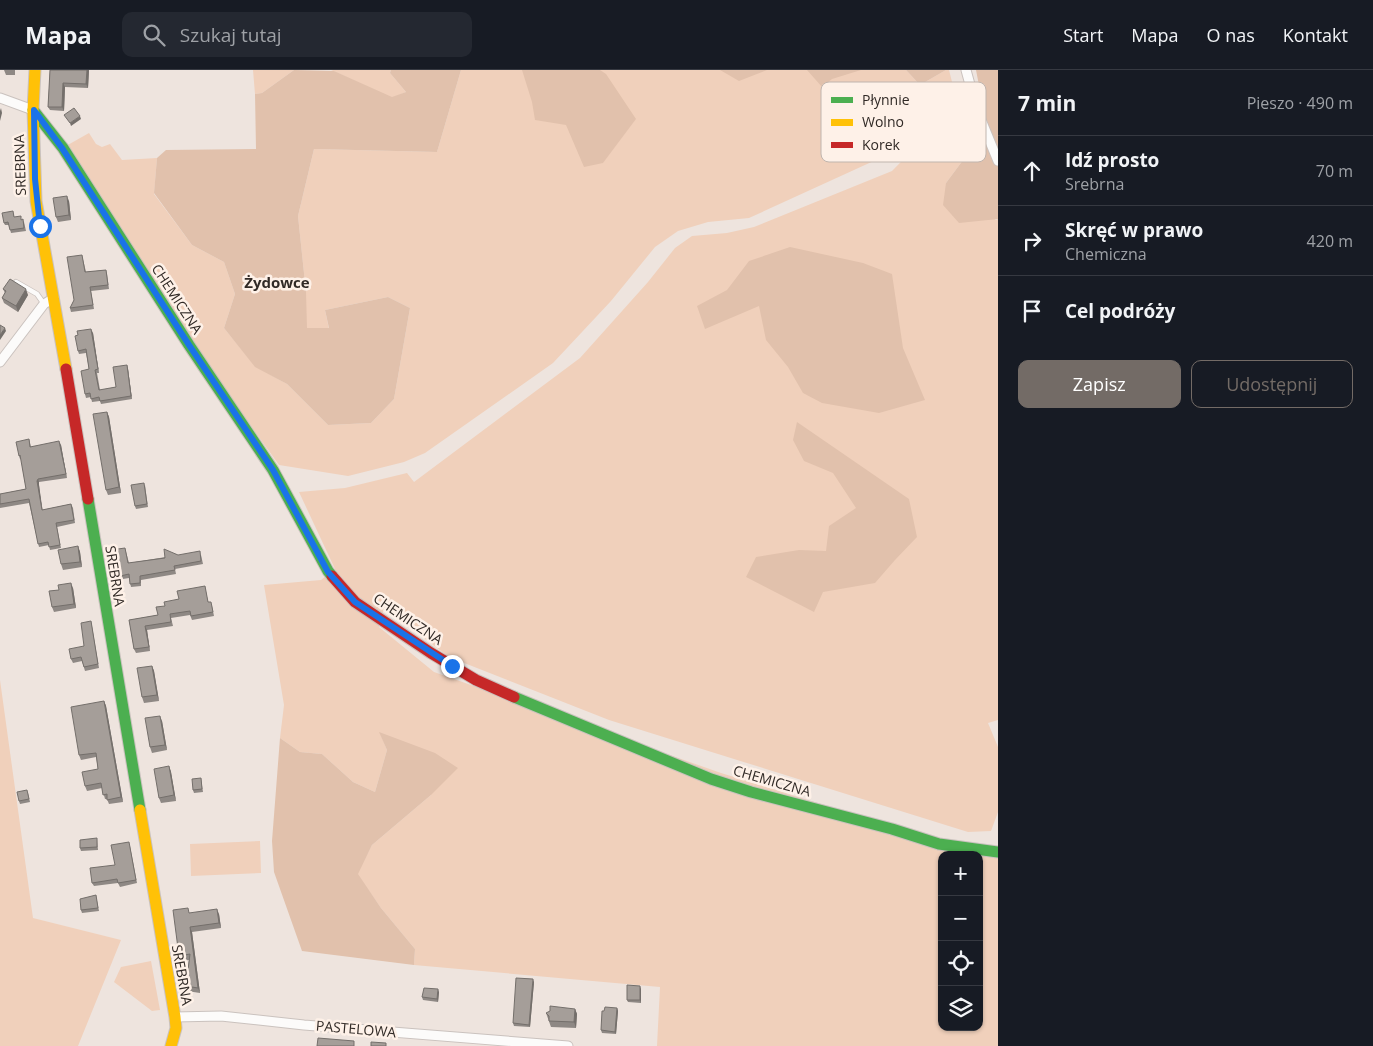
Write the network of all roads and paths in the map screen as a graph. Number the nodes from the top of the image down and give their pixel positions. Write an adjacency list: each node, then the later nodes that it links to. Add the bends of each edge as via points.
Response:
1 (35, 70): 3 (street, SREBRNA)
2 (0, 98): 3 (street)
3 (34, 110): 7 (street, SREBRNA, via 36,201); 9 (street, CHEMICZNA, via 273,470 328,572 355,602 476,680 711,779 939,844)
4 (986, 132): 5 (street)
5 (998, 161)
6 (16, 282): 7 (lane)
7 (49, 301): 8 (street); 10 (street, SREBRNA)
8 (0, 362)
9 (998, 852)
10 (175, 1017): 11 (street, SREBRNA); 12 (street, PASTELOWA, via 221,1016)
11 (171, 1046)
12 (568, 1046)

